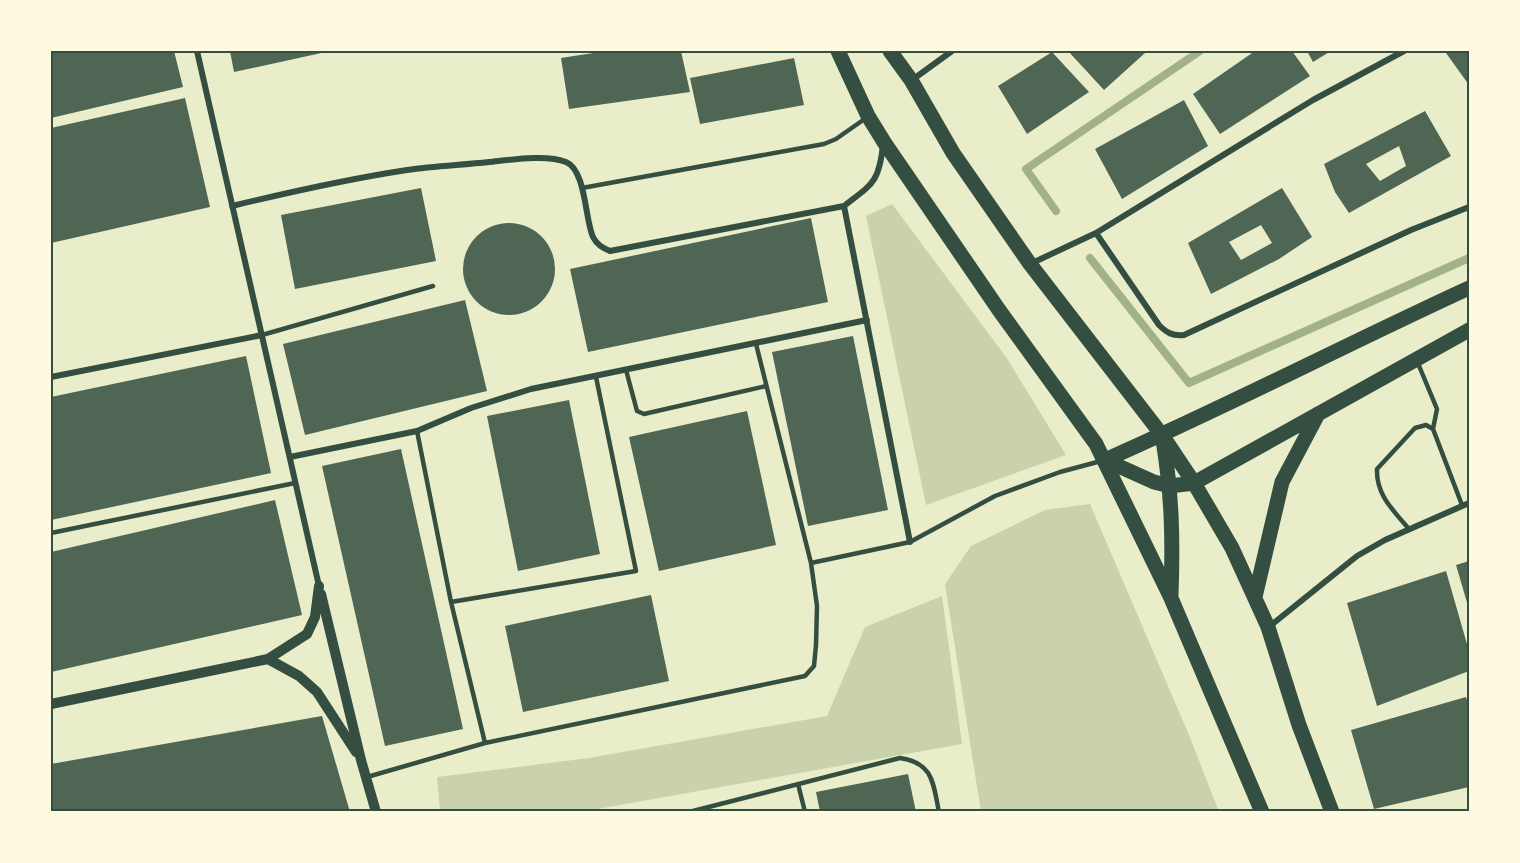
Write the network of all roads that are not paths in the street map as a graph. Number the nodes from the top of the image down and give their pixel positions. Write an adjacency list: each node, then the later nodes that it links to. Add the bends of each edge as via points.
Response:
1 (197, 51): 10 (street)
2 (838, 51): 7 (main road)
3 (890, 51): 6 (main road)
4 (952, 51): 6 (street)
5 (1404, 51): 13 (street, via 1313,100)
6 (911, 80): 14 (main road, via 953,153)
7 (868, 116): 8 (main road); 9 (lane, via 824,144)
8 (884, 142): 11 (street, via 875,181); 31 (main road)
9 (582, 188): 10 (street, via 574,167 566,162 514,159 398,171); 11 (street, via 593,238 601,248 610,251)
10 (232, 206): 19 (street)
11 (844, 206): 17 (street)
12 (1469, 207): 13 (street, via 1175,336 1159,325)
13 (1096, 233): 14 (street)
14 (1030, 264): 29 (main road)
15 (433, 286): 19 (lane)
16 (1469, 288): 29 (main road)
17 (867, 320): 20 (street); 38 (street)
18 (1469, 330): 21 (main road)
19 (262, 335): 23 (street); 30 (street)
20 (756, 344): 22 (street); 25 (lane)
21 (1416, 358): 26 (main road); 27 (lane, via 1437,409)
22 (626, 370): 24 (street); 25 (lane, via 633,403 644,414)
23 (51, 377)
24 (596, 377): 28 (street, via 531,389); 43 (lane, via 636,572)
25 (766, 386): 39 (lane)
26 (1318, 414): 33 (main road); 41 (main road, via 1282,482)
27 (1433, 429): 35 (lane); 36 (lane, via 1426,425 1415,428 1377,469 1382,496)
28 (417, 431): 30 (street); 43 (lane)
29 (1162, 435): 31 (main road); 33 (main road); 34 (main road)
30 (290, 458): 32 (street)
31 (1105, 460): 34 (main road); 38 (lane, via 995,496); 42 (main road)
32 (295, 483): 37 (lane); 40 (street)
33 (1194, 483): 34 (main road); 41 (main road)
34 (1170, 486): 42 (main road)
35 (1466, 504): 36 (street)
36 (1409, 530): 44 (street, via 1357,556)
37 (51, 533)
38 (910, 542): 39 (lane)
39 (811, 563): 47 (lane, via 817,606 816,645 814,666 805,676)
40 (319, 586): 45 (street, via 315,617 307,634); 48 (street)
41 (1255, 597): 44 (main road)
42 (1171, 598): 55 (main road)
43 (451, 602): 47 (lane)
44 (1268, 627): 56 (main road)
45 (268, 659): 46 (street); 48 (street, via 299,676 317,692)
46 (51, 704)
47 (485, 744): 49 (lane)
48 (361, 760): 49 (street)
49 (367, 777): 51 (street)
50 (798, 784): 52 (lane); 53 (lane); 54 (lane, via 900,758 913,760 926,767 931,776)
51 (376, 812)
52 (689, 812)
53 (805, 812)
54 (939, 812)
55 (1262, 812)
56 (1332, 812)

